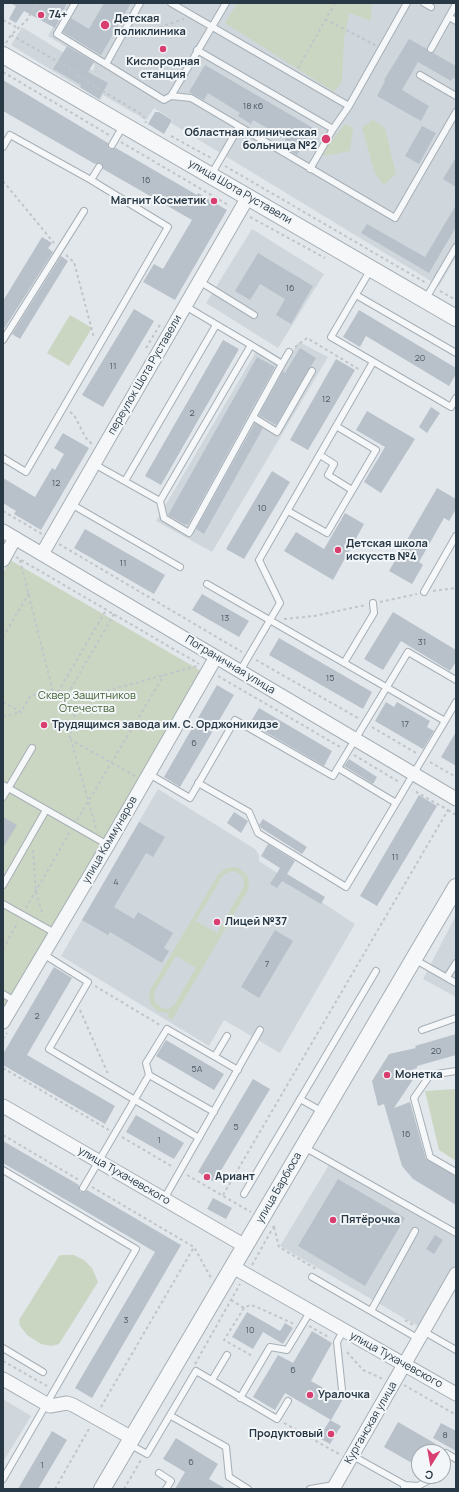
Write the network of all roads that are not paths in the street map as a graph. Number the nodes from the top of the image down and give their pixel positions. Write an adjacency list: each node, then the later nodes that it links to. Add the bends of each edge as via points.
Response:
1 (75, 3): 15 (lane, via 57,34)
2 (140, 3): 15 (lane)
3 (171, 3): 11 (lane)
4 (226, 3): 11 (lane)
5 (407, 3): 19 (lane)
6 (424, 3): 8 (lane)
7 (456, 4): 9 (lane)
8 (431, 7)
9 (449, 17): 10 (lane); 12 (lane)
10 (456, 21)
11 (212, 26): 13 (lane); 19 (lane)
12 (431, 49)
13 (197, 50): 17 (lane); 23 (lane)
14 (3, 55): 21 (street, улица Шота Руставели)
15 (106, 64): 17 (lane, via 164,100)
16 (420, 75): 18 (lane)
17 (171, 96): 22 (lane, via 191,98)
18 (456, 96)
19 (349, 106): 23 (lane)
20 (456, 112): 28 (lane, via 395,218)
21 (124, 125): 24 (lane); 27 (street, улица Шота Руставели)
22 (239, 127): 27 (lane); 28 (lane)
23 (333, 129): 28 (lane)
24 (112, 145)
25 (3, 147): 29 (lane, via 10,135)
26 (99, 167): 29 (lane)
27 (215, 169): 30 (street, улица Шота Руставели)
28 (310, 169)
29 (91, 180): 52 (lane, via 168,227 26,472)
30 (248, 197): 33 (street, улица Шота Руставели); 34 (street, переулок Шота Руставели)
31 (84, 211): 41 (lane)
32 (456, 247): 35 (lane)
33 (371, 269): 35 (street, улица Шота Руставели); 36 (lane)
34 (199, 282): 37 (street, переулок Шота Руставели); 38 (lane)
35 (428, 293): 39 (street, улица Шота Руставели)
36 (356, 295): 44 (lane); 45 (lane, via 331,337)
37 (185, 306): 40 (lane); 53 (street, переулок Шота Руставели)
38 (254, 315)
39 (456, 318)
40 (216, 325): 42 (lane); 54 (lane)
41 (4, 337)
42 (251, 345): 46 (lane); 56 (lane)
43 (289, 352): 46 (lane)
44 (456, 353)
45 (373, 362): 48 (lane, via 451,407); 50 (lane)
46 (282, 364): 49 (lane)
47 (312, 371): 49 (lane, via 277,432)
48 (456, 398)
49 (253, 417): 56 (lane, via 189,533 164,518)
50 (336, 426): 51 (lane); 55 (lane, via 376,450)
51 (320, 455): 55 (lane, via 334,464 328,475); 58 (lane)
52 (3, 458)
53 (94, 464): 54 (lane); 57 (street, переулок Шота Руставели)
54 (125, 481): 56 (lane)
55 (352, 490): 58 (lane, via 327,533)
56 (160, 501)
57 (71, 504): 62 (street, переулок Шота Руставели); 64 (lane)
58 (288, 511): 68 (lane, via 259,560 280,602)
59 (3, 531): 60 (street, Пограничная улица)
60 (15, 538): 62 (street, Пограничная улица); 63 (street)
61 (455, 538): 66 (lane)
62 (42, 554): 69 (street, Пограничная улица)
63 (5, 556)
64 (180, 567)
65 (207, 584): 68 (lane)
66 (424, 592)
67 (373, 603): 70 (lane, via 374,613)
68 (269, 621): 70 (lane); 71 (lane)
69 (216, 657): 71 (street, Пограничная улица); 80 (street, улица Коммунаров)
70 (344, 663): 73 (lane)
71 (240, 671): 76 (street, Пограничная улица)
72 (456, 680): 73 (lane, via 408,652)
73 (386, 687): 75 (lane); 76 (lane)
74 (456, 702): 75 (lane)
75 (445, 721): 79 (lane)
76 (355, 740): 78 (lane); 79 (street, Пограничная улица)
77 (32, 748): 82 (lane)
78 (338, 768): 81 (lane, via 333,776 235,720); 85 (lane)
79 (414, 774): 84 (street, Пограничная улица); 85 (lane)
80 (144, 776): 81 (lane, via 190,798); 87 (street, улица Коммунаров)
81 (198, 783): 85 (lane, via 249,812 258,833 346,887)
82 (5, 786): 83 (lane); 86 (lane)
83 (3, 796)
84 (456, 799)
85 (396, 803)
86 (46, 810): 87 (lane); 88 (lane)
87 (108, 845): 91 (street, улица Коммунаров)
88 (3, 885)
89 (455, 892): 93 (street, улица Барбюса)
90 (3, 904): 91 (lane)
91 (55, 933): 92 (street, улица Коммунаров)
92 (43, 954): 99 (street, улица Коммунаров); 110 (lane, via 88,982 49,1049)
93 (414, 958): 96 (lane); 113 (street, улица Барбюса)
94 (456, 963): 96 (lane)
95 (376, 970): 109 (lane)
96 (447, 977): 97 (lane)
97 (456, 983)
98 (3, 994): 99 (lane)
99 (15, 1001): 101 (street, улица Коммунаров)
100 (456, 1018): 103 (lane)
101 (3, 1022)
102 (260, 1030): 106 (lane)
103 (422, 1030)
104 (227, 1036): 105 (lane)
105 (215, 1056): 106 (lane); 108 (lane, via 167,1029 146,1063)
106 (238, 1070): 112 (lane)
107 (456, 1071): 118 (lane, via 430,1075 414,1098 430,1157)
108 (148, 1075): 110 (lane); 112 (lane)
109 (300, 1099): 113 (lane); 120 (lane)
110 (134, 1101): 114 (lane); 116 (lane)
111 (3, 1106): 116 (street, улица Тухачевского)
112 (214, 1112): 114 (lane)
113 (324, 1112): 115 (street, улица Барбюса)
114 (198, 1138): 121 (lane)
115 (303, 1147): 125 (lane); 126 (street, улица Барбюса, via 268,1222)
116 (99, 1161): 119 (lane); 121 (street, улица Тухачевского)
117 (3, 1170): 123 (lane)
118 (456, 1172)
119 (84, 1186)
120 (244, 1194)
121 (164, 1199): 126 (street, улица Тухачевского)
122 (74, 1204): 123 (lane)
123 (70, 1211): 145 (lane, via 136,1249)
124 (415, 1231): 130 (lane)
125 (456, 1233)
126 (245, 1246): 127 (street, улица Барбюса)
127 (239, 1271): 131 (street, улица Тухачевского); 147 (street, улица Барбюса)
128 (456, 1274): 132 (street, Курганская улица)
129 (312, 1278): 130 (lane)
130 (371, 1311): 132 (lane)
131 (307, 1318): 133 (street, улица Тухачевского); 143 (lane, via 287,1350 270,1347)
132 (422, 1333): 135 (lane); 137 (street, Курганская улица)
133 (340, 1336): 137 (street, улица Тухачевского); 141 (lane)
134 (3, 1348): 138 (lane)
135 (456, 1350)
136 (227, 1355): 140 (lane)
137 (405, 1364): 142 (street, улица Тухачевского); 148 (street, Курганская улица)
138 (42, 1372)
139 (3, 1379): 145 (street)
140 (212, 1380): 143 (lane); 146 (lane, via 196,1371)
141 (342, 1390)
142 (456, 1394)
143 (240, 1398): 144 (lane, via 277,1419)
144 (288, 1401)
145 (47, 1405): 147 (street, via 73,1405 96,1417); 150 (lane)
146 (170, 1416): 147 (lane, via 147,1454); 156 (lane, via 226,1447 229,1477)
147 (130, 1441): 154 (street, улица Барбюса)
148 (351, 1458): 152 (street, Курганская улица); 153 (lane)
149 (159, 1473): 155 (lane, via 171,1481)
150 (3, 1479)
151 (422, 1484): 153 (lane)
152 (335, 1487): 157 (lane)
153 (404, 1487)
154 (102, 1489)
155 (166, 1489)
156 (248, 1489)
157 (310, 1489)

